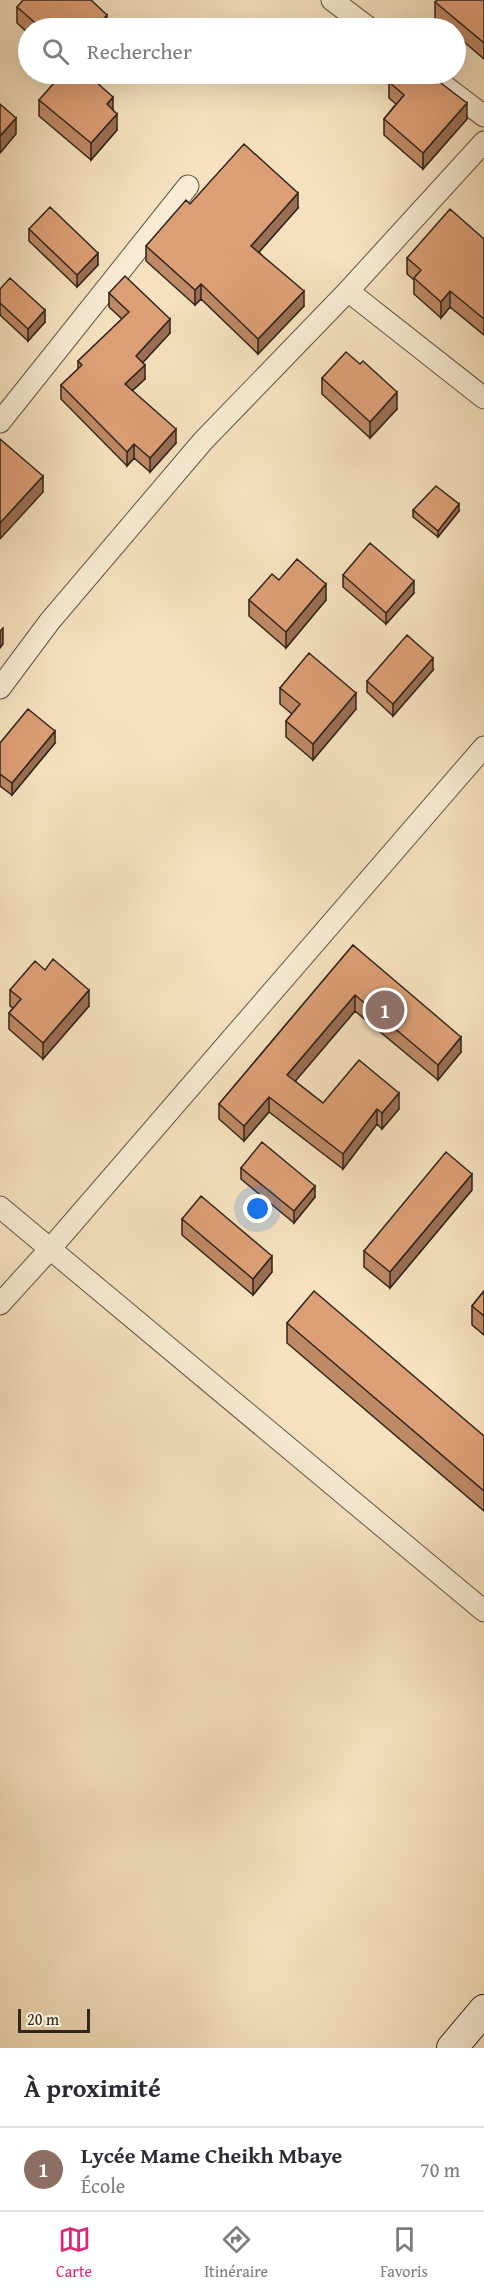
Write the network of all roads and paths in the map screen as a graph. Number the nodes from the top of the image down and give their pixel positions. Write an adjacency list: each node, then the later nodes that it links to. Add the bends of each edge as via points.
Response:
1 (332, 0): 2 (street)
2 (356, 18)
3 (442, 84): 4 (street)
4 (484, 116)
5 (484, 142): 7 (street)
6 (188, 186): 9 (street)
7 (348, 291): 8 (street); 10 (street, via 203,441 50,621)
8 (484, 398)
9 (0, 422)
10 (0, 688)
11 (484, 747): 13 (street)
12 (0, 1207): 13 (street)
13 (50, 1250): 14 (street); 15 (street)
14 (0, 1304)
15 (484, 1611)
16 (484, 2010): 17 (main road)
17 (452, 2048)

